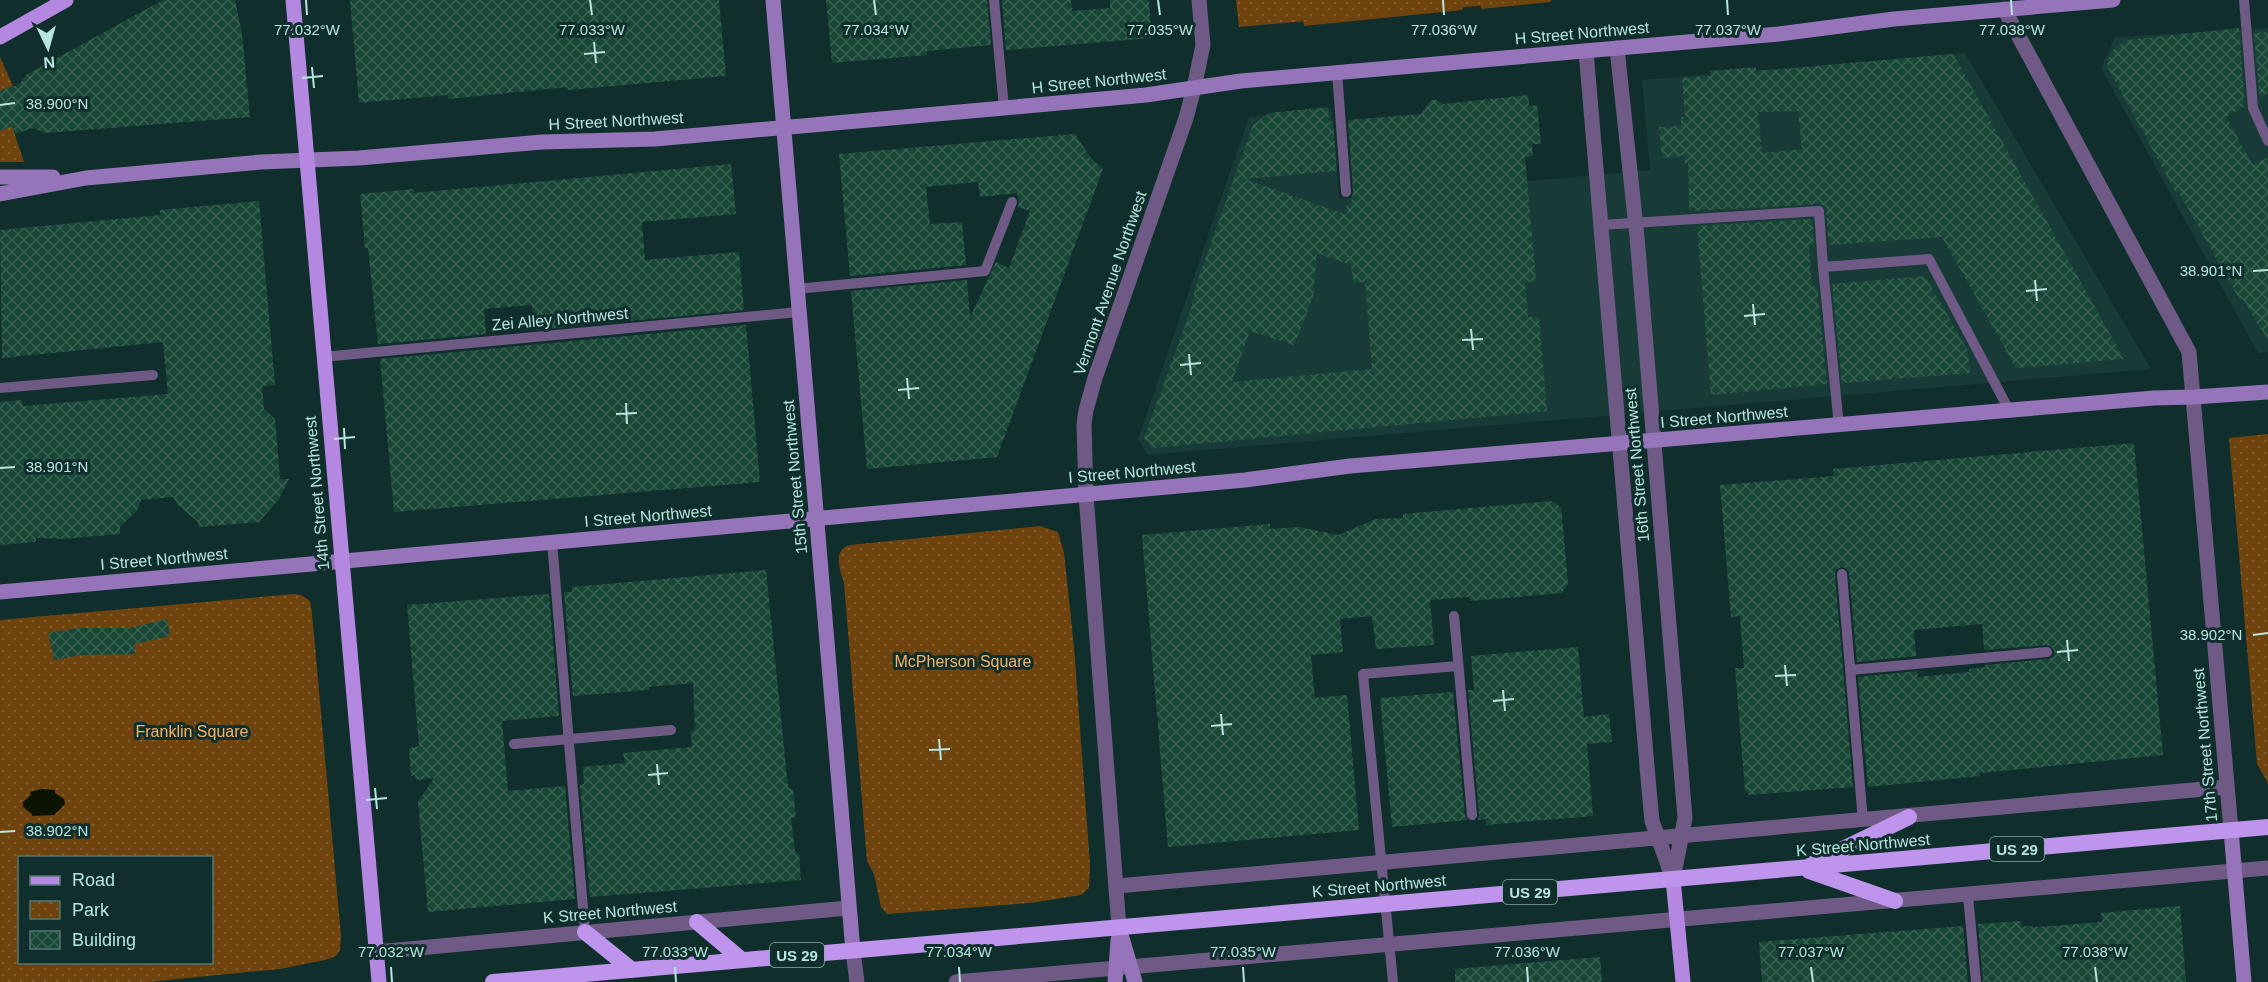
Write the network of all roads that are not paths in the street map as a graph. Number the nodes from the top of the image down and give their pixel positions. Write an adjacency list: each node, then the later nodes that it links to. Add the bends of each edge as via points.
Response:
1 (66, 0): 9 (main road)
2 (293, 0): 17 (main road, 14th Street Northwest)
3 (772, 0): 15 (main road, 15th Street Northwest)
4 (994, 0): 14 (lane)
5 (1198, 0): 13 (street, Vermont Avenue Northwest, via 1203,45)
6 (2114, 0): 8 (main road, H Street Northwest)
7 (2244, 0): 16 (lane, via 2253,108)
8 (2002, 5): 10 (main road, H Street Northwest, via 1779,34); 32 (street, 17th Street Northwest, via 2184,340 2191,362)
9 (0, 38)
10 (1617, 48): 11 (main road, H Street Northwest); 23 (street, 16th Street Northwest)
11 (1586, 51): 12 (main road, H Street Northwest); 24 (street, 16th Street Northwest)
12 (1337, 72): 13 (main road, H Street Northwest); 20 (lane)
13 (1194, 88): 14 (main road, H Street Northwest); 37 (street, Vermont Avenue Northwest, via 1086,410)
14 (1004, 108): 15 (main road, H Street Northwest)
15 (783, 127): 17 (main road, H Street Northwest, via 655,139 542,142); 26 (main road, 15th Street Northwest)
16 (2268, 141)
17 (308, 160): 19 (main road, H Street Northwest); 28 (main road, 14th Street Northwest)
18 (0, 177): 19 (main road, H Street Northwest)
19 (86, 178): 21 (main road, H Street Northwest)
20 (1346, 192)
21 (0, 194)
22 (1012, 202): 26 (lane, via 985,271)
23 (1635, 222): 24 (lane); 25 (lane, via 1819,211); 35 (street, 16th Street Northwest)
24 (1601, 225): 36 (street, 16th Street Northwest)
25 (1823, 267): 33 (lane, via 1929,259); 34 (lane)
26 (796, 290): 27 (main road, 15th Street Northwest)
27 (798, 312): 28 (lane, Zei Alley Northwest); 38 (main road, 15th Street Northwest)
28 (323, 357): 40 (main road, 14th Street Northwest)
29 (153, 375): 30 (lane)
30 (0, 388)
31 (2268, 392): 32 (main road, I Street Northwest)
32 (2194, 397): 33 (main road, I Street Northwest); 50 (street, 17th Street Northwest)
33 (2009, 410): 34 (main road, I Street Northwest)
34 (1839, 426): 35 (main road, I Street Northwest)
35 (1653, 441): 36 (main road, I Street Northwest); 56 (street, 16th Street Northwest, via 1685,818)
36 (1621, 443): 37 (main road, I Street Northwest, via 1350,466); 57 (street, 16th Street Northwest, via 1652,821)
37 (1086, 495): 38 (main road, I Street Northwest); 63 (street)
38 (817, 519): 39 (main road, I Street Northwest); 67 (main road, 15th Street Northwest)
39 (552, 542): 40 (main road, I Street Northwest); 48 (lane)
40 (341, 561): 42 (main road, I Street Northwest); 74 (main road, 14th Street Northwest)
41 (1842, 574): 46 (lane)
42 (0, 592)
43 (1454, 616): 45 (lane)
44 (2047, 652): 46 (lane)
45 (1458, 666): 51 (lane); 58 (lane, via 1363,674)
46 (1850, 670): 53 (lane)
47 (671, 730): 48 (lane)
48 (568, 739): 49 (lane); 71 (lane)
49 (514, 744)
50 (2227, 788): 52 (street, K Street Northwest); 55 (street, 17th Street Northwest)
51 (1472, 815)
52 (1909, 817): 53 (street, K Street Northwest); 59 (highway)
53 (1863, 821): 56 (street, K Street Northwest)
54 (2268, 827): 55 (highway, K Street Northwest / US 29)
55 (2231, 830): 59 (highway, K Street Northwest / US 29); 61 (main road, 17th Street Northwest)
56 (1682, 837): 57 (street, K Street Northwest); 62 (street, 16th Street Northwest)
57 (1658, 839): 58 (street, K Street Northwest); 62 (street, 16th Street Northwest)
58 (1381, 864): 63 (street, K Street Northwest); 66 (lane)
59 (1803, 868): 62 (highway, K Street Northwest / US 29); 65 (highway)
60 (2268, 868): 61 (street)
61 (2234, 871): 64 (street); 85 (main road, 17th Street Northwest)
62 (1673, 879): 66 (highway, K Street Northwest / US 29); 68 (main road, 16th Street Northwest)
63 (1117, 886): 70 (street)
64 (1968, 895): 65 (street); 84 (lane)
65 (1895, 901): 68 (street)
66 (1386, 903): 70 (highway, K Street Northwest / US 29); 72 (lane)
67 (848, 908): 69 (street, K Street Northwest); 73 (main road, 15th Street Northwest)
68 (1678, 920): 72 (street); 83 (main road, 16th Street Northwest)
69 (697, 922): 71 (street, K Street Northwest); 75 (highway)
70 (1119, 928): 73 (highway, K Street Northwest / US 29); 77 (main road)
71 (585, 932): 74 (street, K Street Northwest); 76 (highway)
72 (1390, 944): 77 (street); 82 (lane)
73 (853, 951): 75 (highway, K Street Northwest / US 29); 80 (street)
74 (376, 952): 78 (main road, 14th Street Northwest)
75 (742, 960): 76 (highway, K Street Northwest / US 29)
76 (632, 970): 79 (highway, K Street Northwest / US 29)
77 (1124, 975): 81 (street)
78 (378, 982)
79 (493, 982)
80 (856, 982)
81 (956, 982)
82 (1393, 982)
83 (1683, 982)
84 (1976, 982)
85 (2244, 982)

